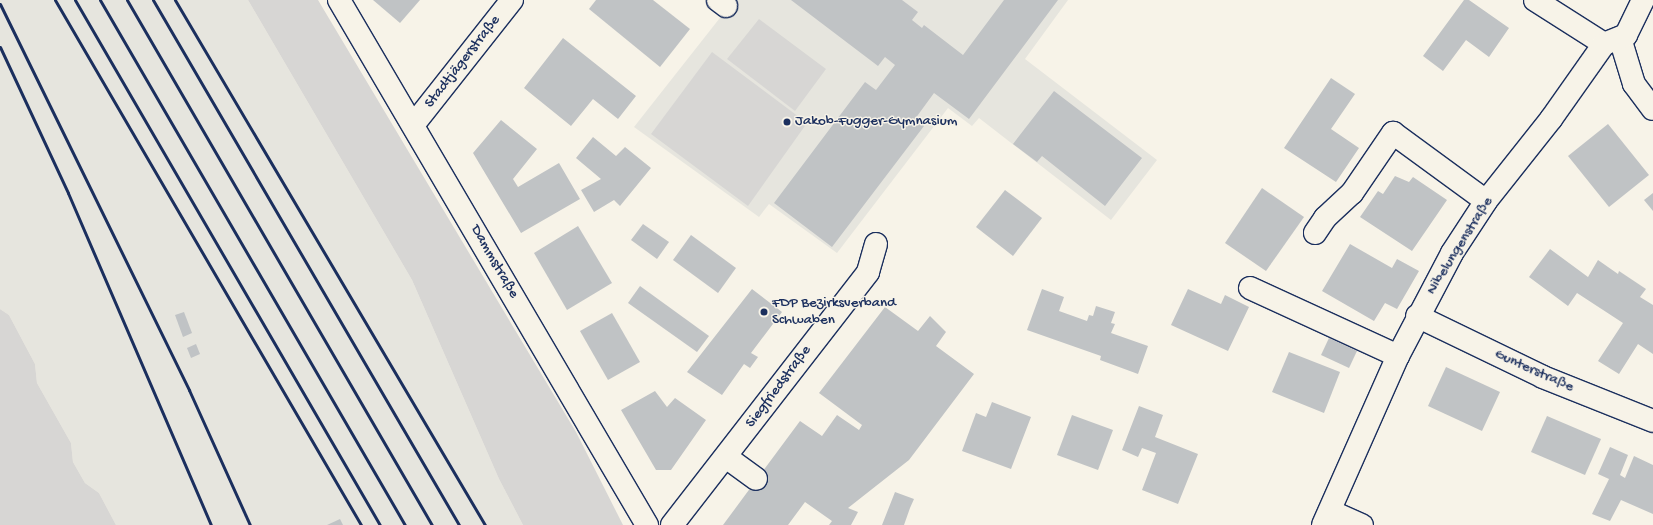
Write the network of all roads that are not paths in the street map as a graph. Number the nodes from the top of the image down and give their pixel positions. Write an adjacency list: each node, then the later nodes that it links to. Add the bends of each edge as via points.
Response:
1 (339, 0): 7 (street, Dammstraße)
2 (512, 0): 7 (street, Stadtjägerstraße)
3 (1534, 0): 5 (street)
4 (1643, 0): 5 (street, Nibelungenstraße, via 1626,35)
5 (1612, 41): 6 (street, via 1634,84); 8 (street, Nibelungenstraße)
6 (1653, 108)
7 (414, 124): 18 (street, Dammstraße)
8 (1486, 201): 9 (street, via 1393,133 1352,193 1325,218); 12 (street, Nibelungenstraße)
9 (1316, 232)
10 (876, 244): 15 (street, Siegfriedstraße, via 868,272)
11 (1250, 288): 13 (street)
12 (1417, 316): 13 (street, Nibelungenstraße); 14 (street, Gunterstraße, via 1544,377)
13 (1398, 356): 17 (street, Nibelungenstraße)
14 (1653, 421)
15 (726, 457): 16 (street); 19 (street, Siegfriedstraße)
16 (756, 479)
17 (1326, 518): 20 (street)
18 (647, 525)
19 (672, 525)
20 (1362, 525)

